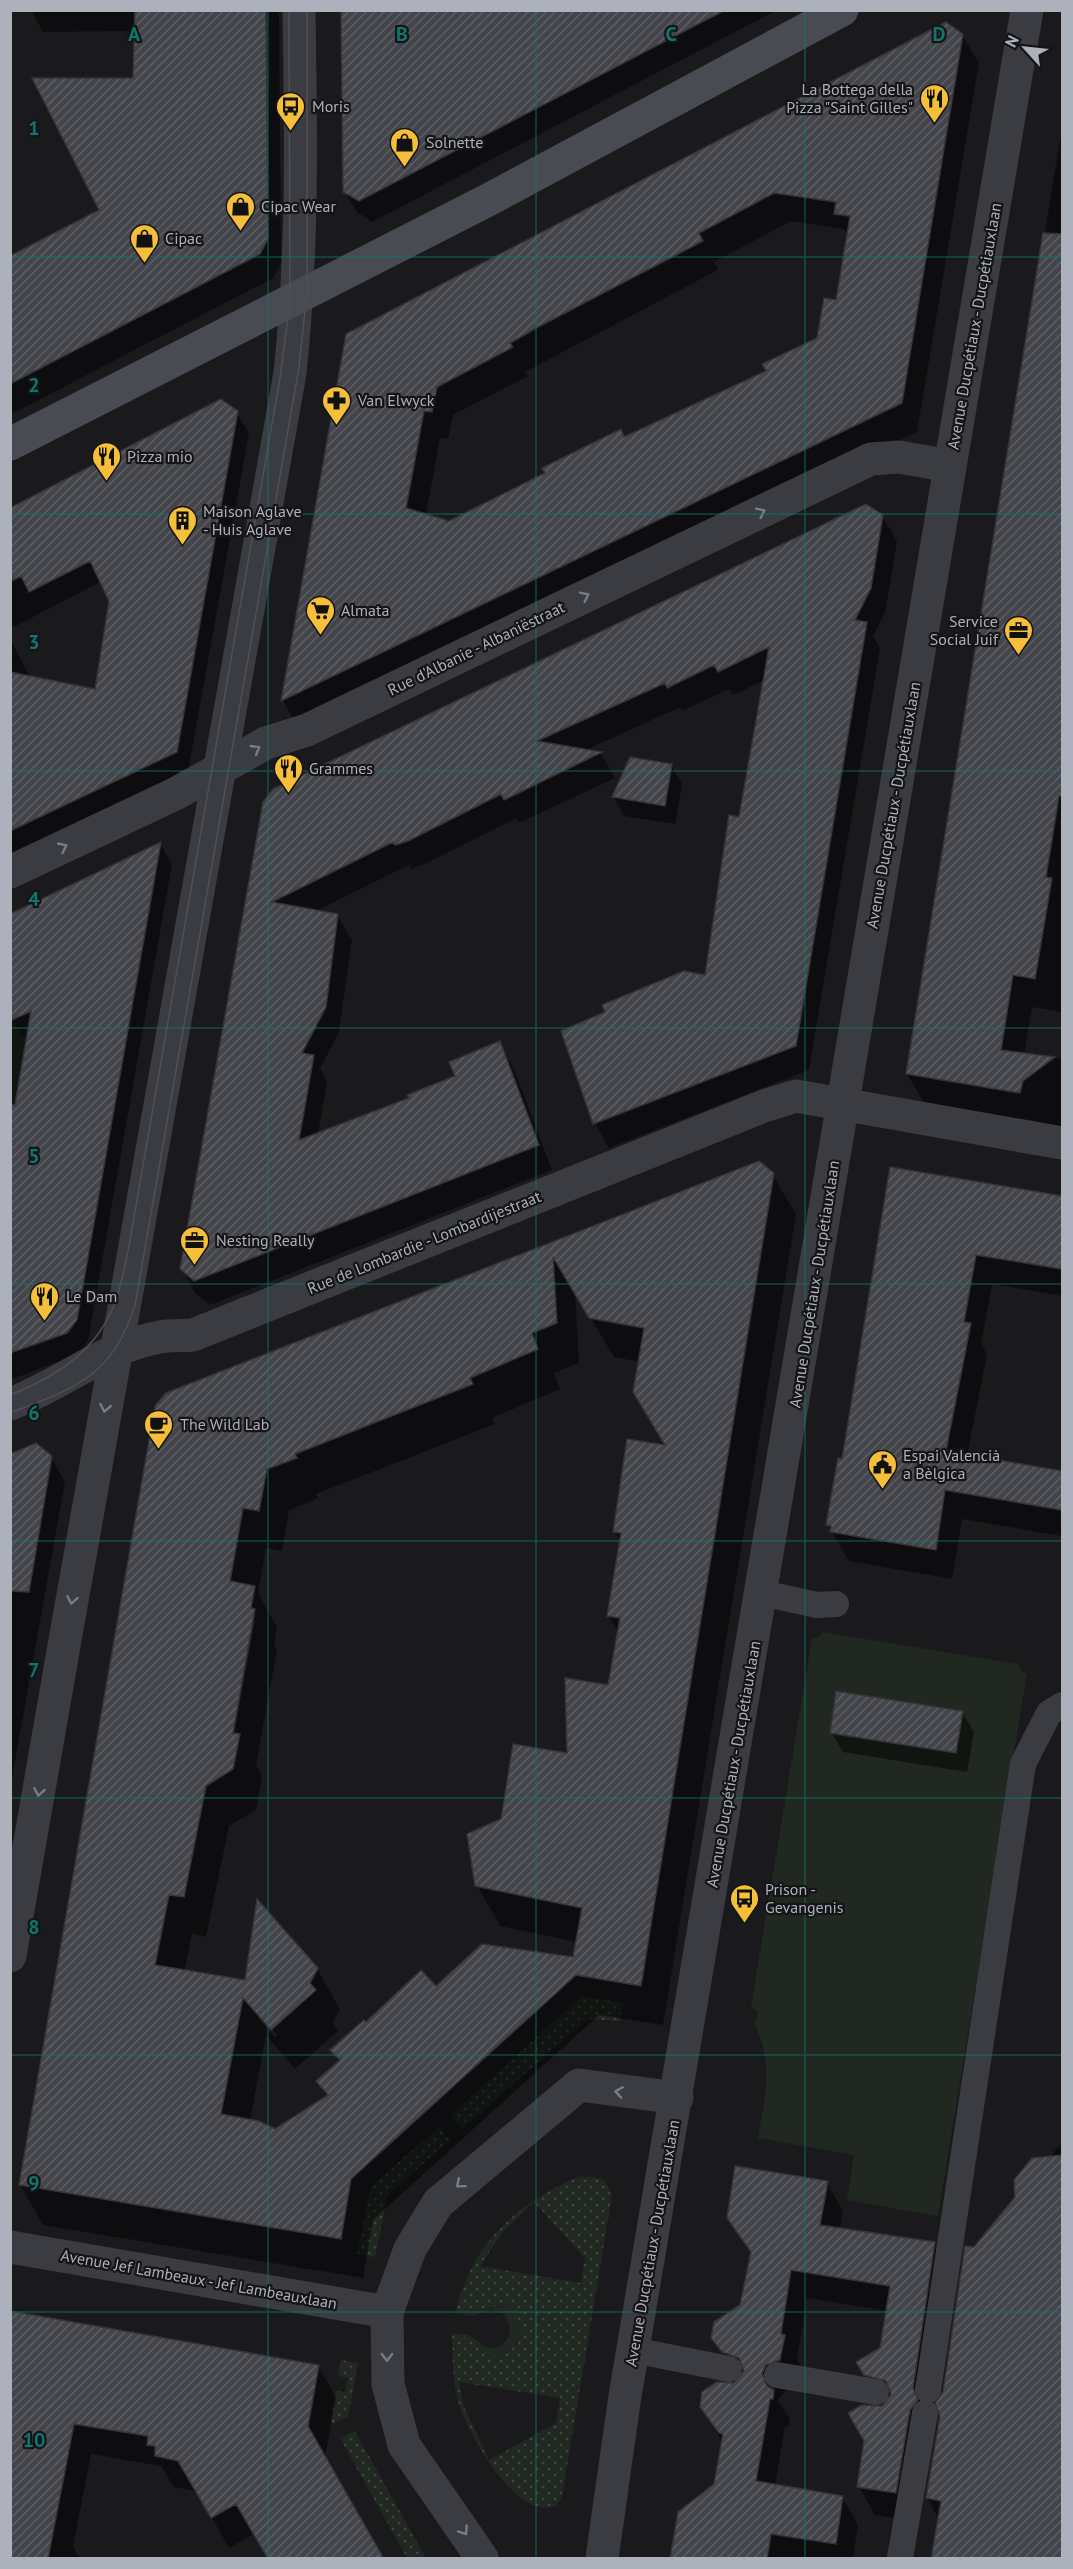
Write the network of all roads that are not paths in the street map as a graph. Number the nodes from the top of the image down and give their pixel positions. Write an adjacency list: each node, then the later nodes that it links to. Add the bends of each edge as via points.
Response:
1 (299, 10): 4 (street)
2 (842, 10): 4 (main road)
3 (1027, 10): 6 (street, Avenue Ducpétiaux - Ducpétiauxlaan)
4 (298, 297): 5 (main road); 7 (street, via 290,373)
5 (10, 444)
6 (950, 466): 7 (street, Rue d'Albanie - Albaniëstraat, one-way to 6, via 266,743 307,730 871,459 899,457); 9 (street, Avenue Ducpétiaux - Ducpétiauxlaan)
7 (222, 769): 8 (street, Rue d'Albanie - Albaniëstraat, one-way to 7); 11 (street)
8 (10, 872)
9 (843, 1105): 10 (street, Rue de Lombardie - Lombardijestraat); 11 (street, Rue de Lombardie - Lombardijestraat, via 796,1096 764,1106 193,1335 160,1337); 13 (street, Avenue Ducpétiaux - Ducpétiauxlaan)
10 (1062, 1143)
11 (116, 1350): 12 (street, Rue de Lombardie - Lombardijestraat, via 43,1391); 16 (street, one-way to 16)
12 (10, 1404)
13 (762, 1593): 14 (lane, via 817,1605); 17 (street, Avenue Ducpétiaux - Ducpétiauxlaan)
14 (836, 1604)
15 (1062, 1705): 26 (lane, via 1050,1713 1023,1764)
16 (10, 1956)
17 (677, 2098): 19 (street, one-way to 19, via 579,2085 438,2203 410,2249); 20 (street, Avenue Ducpétiaux - Ducpétiauxlaan)
18 (10, 2247): 19 (street, Avenue Jef Lambeaux - Jef Lambeauxlaan)
19 (387, 2312): 24 (street, one-way to 24, via 388,2384 404,2445)
20 (633, 2350): 21 (lane); 25 (street, Avenue Ducpétiaux - Ducpétiauxlaan)
21 (729, 2369)
22 (777, 2374): 23 (lane)
23 (876, 2392)
24 (482, 2559)
25 (602, 2559)
26 (900, 2559)

